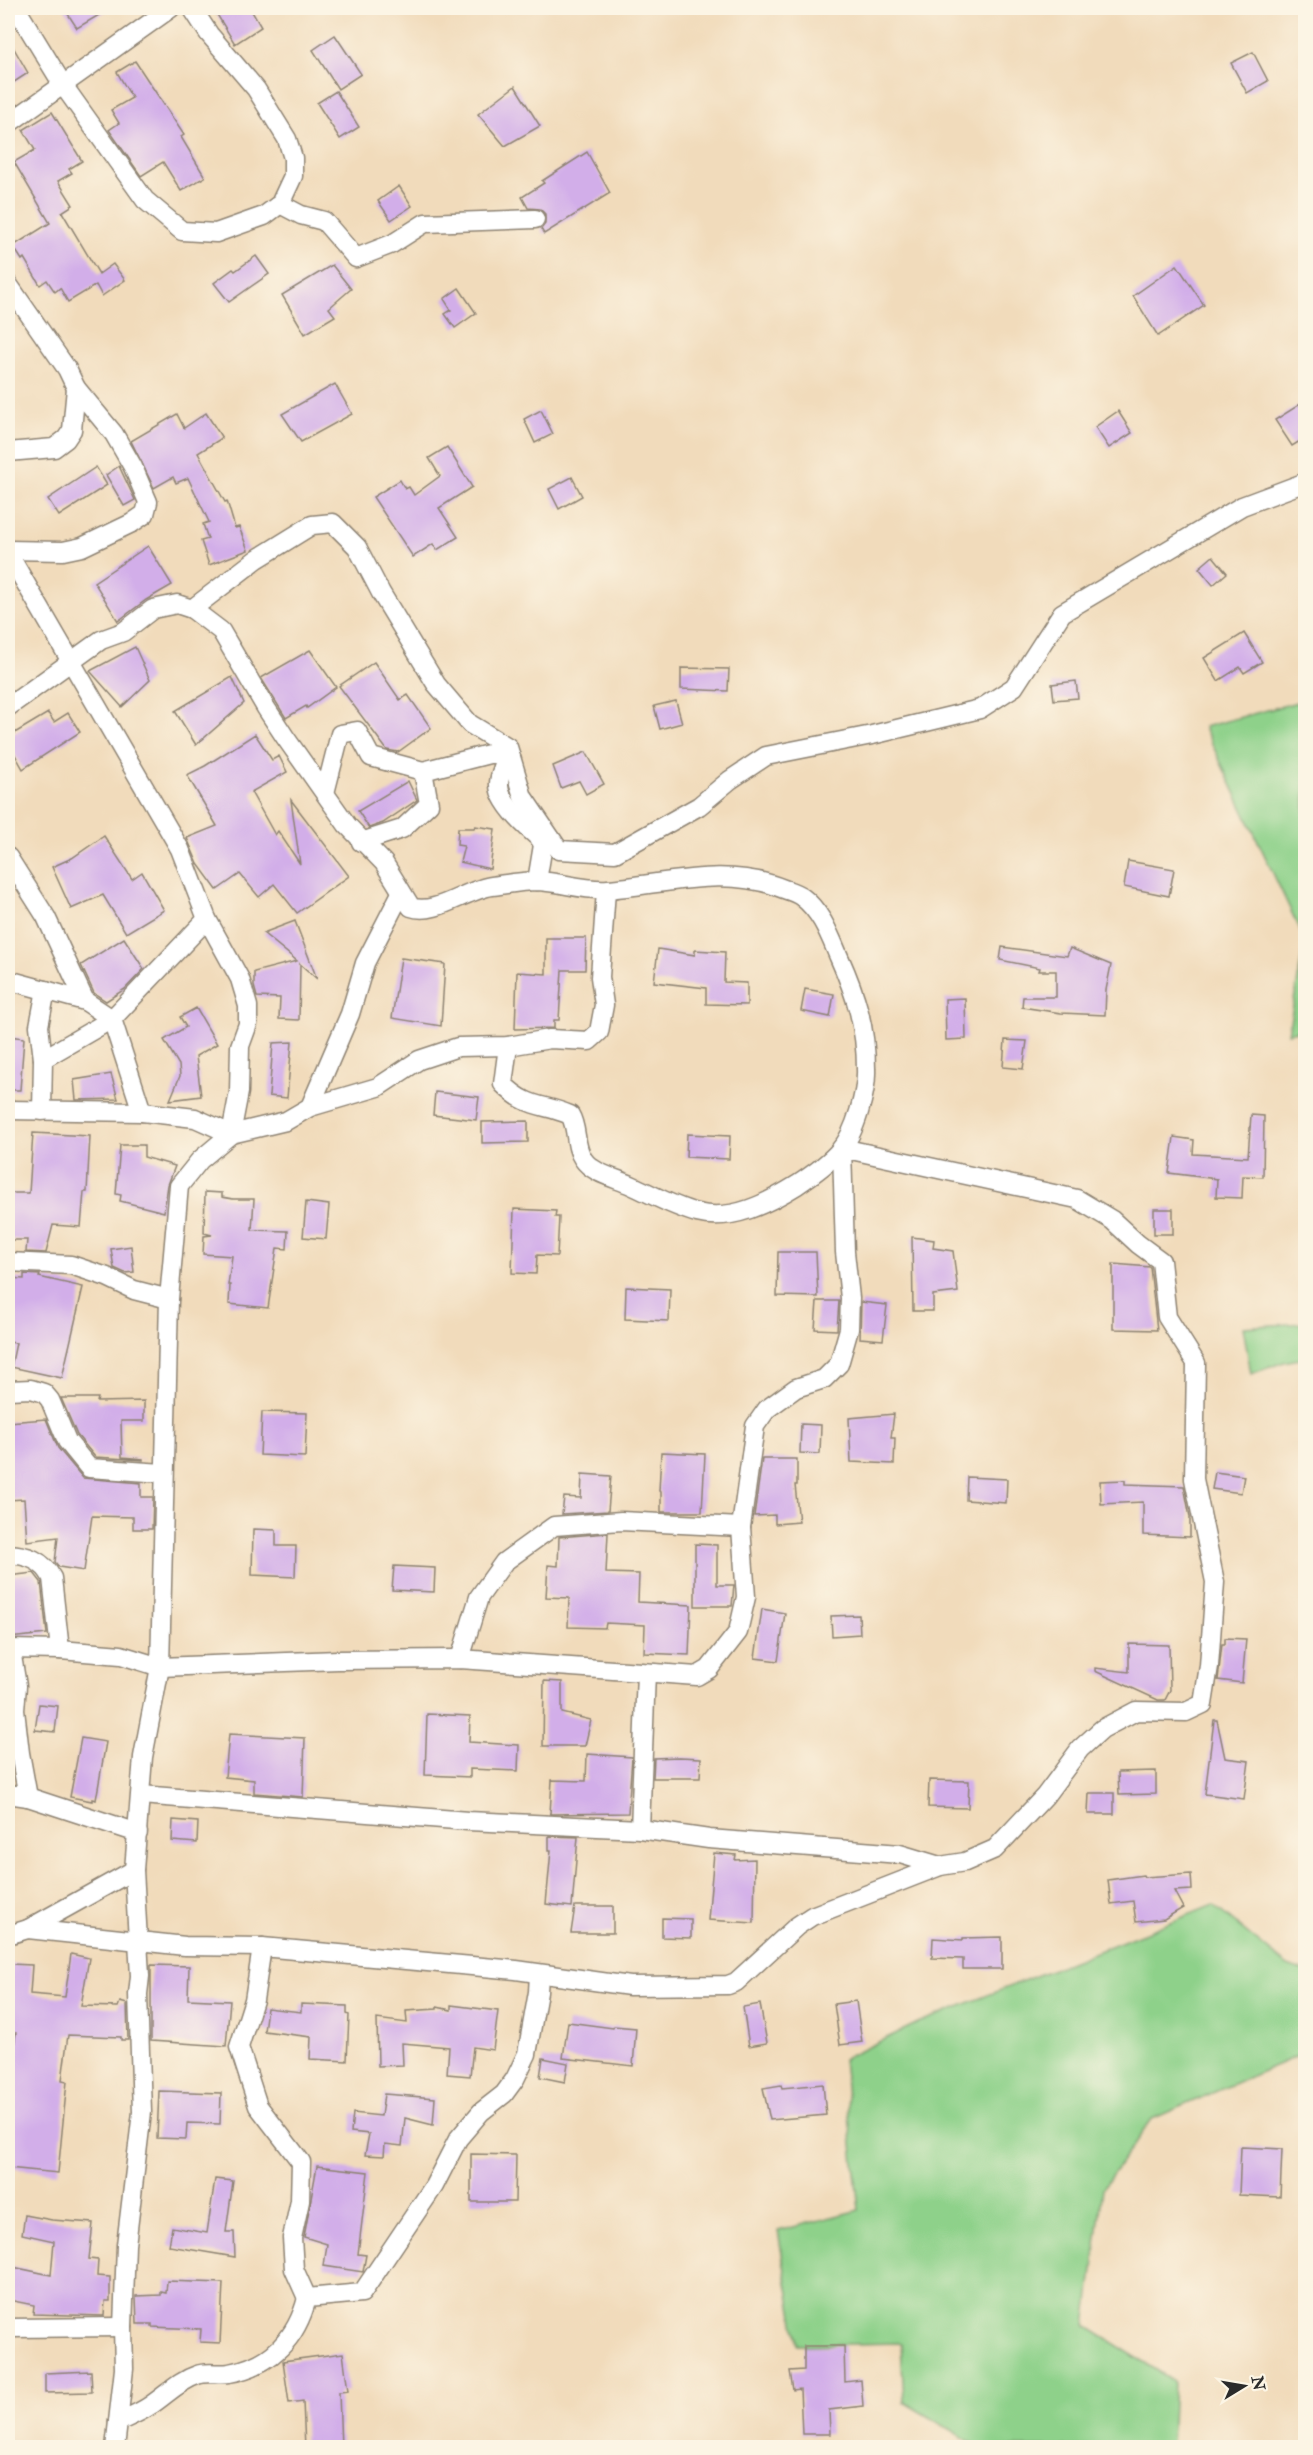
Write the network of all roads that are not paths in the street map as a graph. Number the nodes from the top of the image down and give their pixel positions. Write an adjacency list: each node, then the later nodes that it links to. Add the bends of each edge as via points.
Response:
1 (16, 8): 4 (street)
2 (171, 8): 4 (street)
3 (192, 8): 6 (street, via 256,89 287,139 293,176)
4 (63, 86): 5 (street); 6 (street, via 145,200 182,231 216,233 264,216)
5 (8, 124)
6 (280, 204): 7 (street, via 324,221 356,258 392,244 425,223)
7 (535, 219)
8 (8, 285): 9 (street)
9 (76, 387): 10 (street, via 72,430 66,439 54,448); 12 (street, via 114,434 133,467 148,502 145,514 82,547)
10 (8, 452)
11 (1305, 482): 13 (street, via 1242,506 1062,613 1014,687 980,709 766,756 699,806 615,853 559,850 523,797 508,747 470,724 436,684 357,547 333,523 312,525 257,559)
12 (8, 552): 14 (street)
13 (192, 609): 14 (street, via 177,604 153,609 123,632 101,640); 17 (street, via 221,631 266,708)
14 (71, 662): 15 (street); 23 (street, via 180,849)
15 (8, 707)
16 (423, 771): 17 (street, via 371,757 357,731 340,734); 18 (street, via 429,804 402,829); 20 (street, via 489,754 503,756 498,786 501,794 543,845)
17 (325, 794): 18 (street)
18 (361, 842): 22 (street, via 384,863)
19 (8, 856): 26 (street, via 46,917)
20 (537, 881): 21 (street); 22 (street, via 479,888 420,910 411,907)
21 (606, 890): 28 (street, via 600,977 604,1005 599,1032 589,1041 550,1039); 35 (street, via 698,876 766,881 802,896 829,933 849,979 866,1037 867,1074 862,1106)
22 (401, 893): 30 (street, via 365,963 350,1014)
23 (207, 919): 27 (street); 34 (street, via 240,979 248,1006)
24 (8, 980): 25 (street)
25 (46, 990): 26 (street); 29 (street, via 39,1026)
26 (85, 1001): 27 (street)
27 (112, 1019): 29 (street); 33 (street)
28 (508, 1046): 30 (street, via 458,1047 419,1060 378,1087); 35 (street, via 503,1084 515,1096 538,1107 570,1115 583,1159 592,1167 698,1213 729,1213 770,1202 815,1173)
29 (44, 1059): 32 (street)
30 (310, 1107): 34 (street, via 286,1121)
31 (8, 1110): 32 (street)
32 (42, 1111): 33 (street)
33 (142, 1112): 34 (street, via 195,1118)
34 (231, 1134): 37 (street, via 200,1160 179,1186)
35 (842, 1148): 40 (street, via 849,1329 839,1364 824,1379 796,1388 767,1409 755,1426); 52 (street, via 1077,1199 1113,1220 1161,1262 1167,1317 1196,1363 1194,1479 1215,1582 1203,1704 1186,1712 1136,1711 1114,1721 1080,1749 1045,1796 995,1849 965,1862)
36 (8, 1263): 37 (street, via 70,1265)
37 (169, 1299): 39 (street)
38 (8, 1390): 39 (street, via 44,1393 67,1441 89,1468)
39 (163, 1473): 45 (street)
40 (741, 1527): 44 (street, via 621,1521 554,1526 504,1562 479,1597); 46 (street, via 746,1597 738,1632 709,1669 697,1676)
41 (8, 1554): 43 (street, via 38,1560 48,1570)
42 (9, 1650): 43 (street); 49 (street, via 17,1686 15,1710)
43 (60, 1650): 45 (street, via 121,1656)
44 (460, 1659): 45 (street); 46 (street)
45 (160, 1667): 48 (street, via 143,1757)
46 (646, 1673): 50 (street)
47 (8, 1794): 49 (street)
48 (141, 1795): 50 (street, via 457,1820); 51 (street)
49 (28, 1797): 51 (street)
50 (640, 1829): 52 (street, via 709,1839 900,1854)
51 (138, 1833): 53 (street)
52 (940, 1866): 58 (street, via 812,1916 728,1985 630,1986)
53 (134, 1870): 54 (street); 56 (street)
54 (28, 1929): 55 (street); 56 (street)
55 (8, 1935)
56 (138, 1941): 57 (street); 60 (street, via 142,2112 126,2245)
57 (262, 1947): 58 (street); 59 (street, via 254,2000 239,2046 258,2106 301,2162 300,2201 292,2238 294,2269)
58 (539, 1974): 59 (street, via 527,2054 515,2079 458,2139 434,2186 362,2292)
59 (307, 2298): 62 (street, via 302,2316 277,2353 254,2367 228,2374 199,2374)
60 (123, 2327): 61 (street); 62 (street, via 124,2369)
61 (8, 2328)
62 (118, 2422): 63 (street)
63 (115, 2448)

